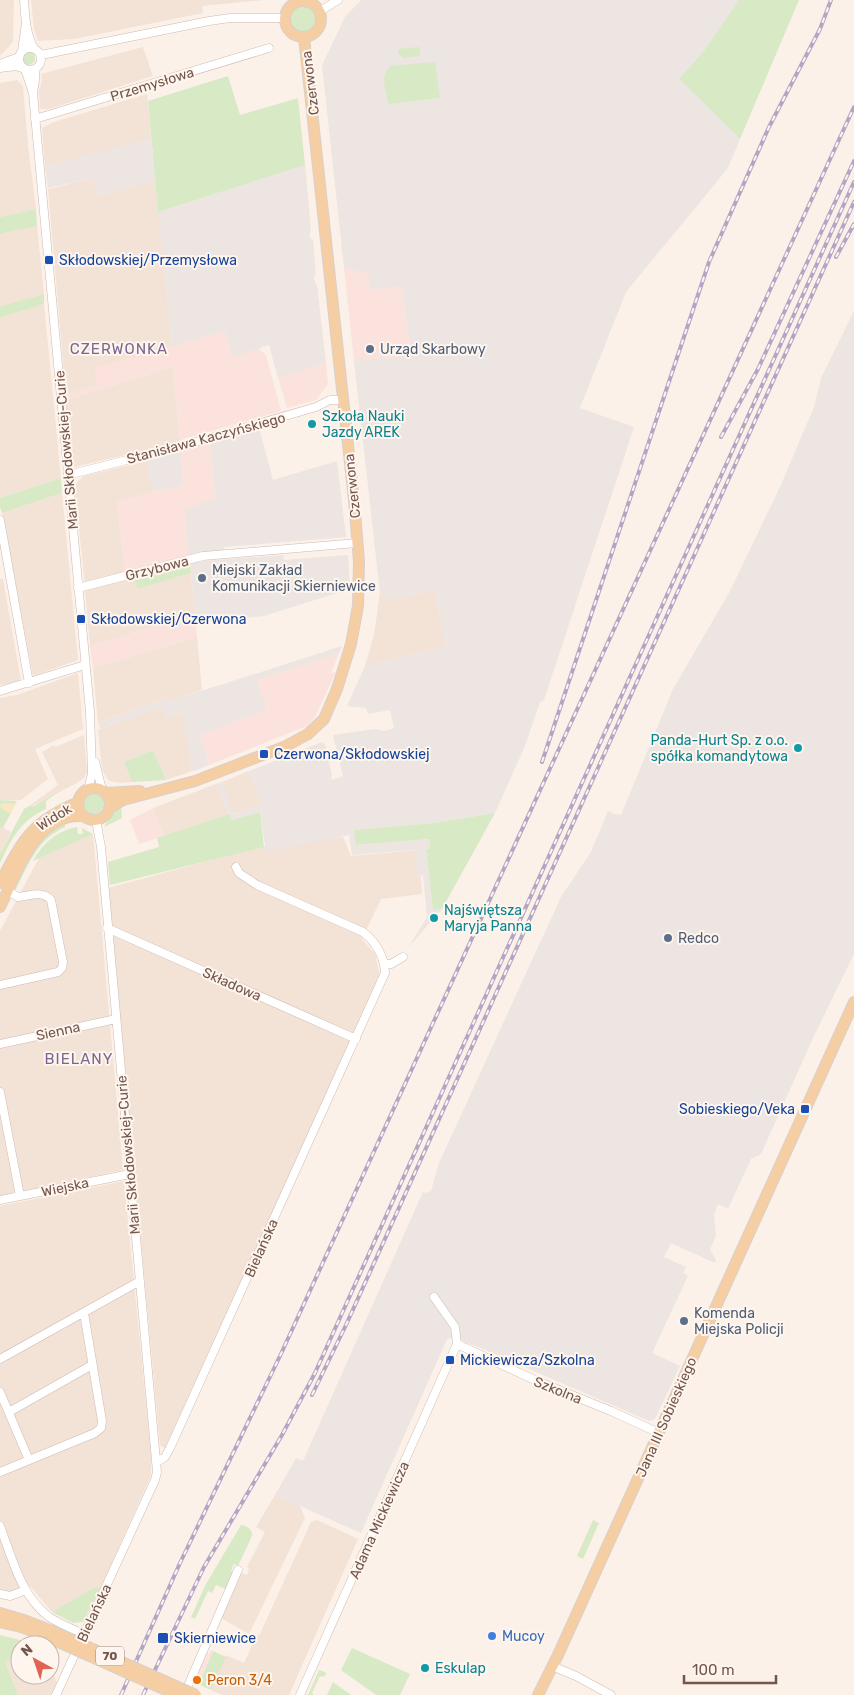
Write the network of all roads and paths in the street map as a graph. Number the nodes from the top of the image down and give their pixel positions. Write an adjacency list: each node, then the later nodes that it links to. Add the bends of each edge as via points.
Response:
1 (24, 0): 6 (street)
2 (301, 0): 4 (main road, via 311,2); 5 (main road, via 289,7)
3 (338, 0): 4 (street)
4 (320, 11): 7 (main road, via 318,28)
5 (285, 18): 7 (main road, via 292,32); 11 (street, via 209,21)
6 (26, 22): 8 (street); 10 (street)
7 (304, 37): 17 (main road, Czerwona)
8 (34, 48): 10 (street); 11 (street)
9 (270, 48): 16 (street, Przemysłowa)
10 (20, 54): 12 (street); 13 (street, via 19,61)
11 (41, 55): 14 (street, via 40,64)
12 (0, 66): 13 (street)
13 (24, 68): 14 (street); 15 (street, Marii Skłodowskiej-Curie)
14 (35, 69): 15 (street, Marii Skłodowskiej-Curie)
15 (33, 93): 16 (street, Marii Skłodowskiej-Curie)
16 (35, 119): 18 (street, Marii Skłodowskiej-Curie)
17 (344, 400): 18 (street, Stanisława Kaczyńskiego, via 330,400 308,410); 20 (main road, Czerwona)
18 (68, 475): 23 (street, Marii Skłodowskiej-Curie)
19 (0, 520): 21 (street)
20 (357, 543): 23 (street, Grzybowa, via 203,556); 29 (main road, Czerwona, via 359,596 353,636 324,719 308,734 286,746 195,781)
21 (10, 573): 22 (street); 25 (street)
22 (0, 574)
23 (78, 588): 24 (street, Marii Skłodowskiej-Curie)
24 (85, 665): 25 (street); 27 (street, Marii Skłodowskiej-Curie)
25 (29, 683): 26 (street)
26 (0, 691)
27 (92, 748): 28 (street, Marii Skłodowskiej-Curie, via 92,774); 30 (street, Marii Skłodowskiej-Curie)
28 (88, 789): 30 (main road, via 98,788); 31 (main road)
29 (158, 790): 30 (main road, Czerwona); 32 (main road, Czerwona, via 122,800)
30 (104, 792): 32 (main road, via 109,798)
31 (78, 802): 33 (main road); 36 (main road, Widok, via 53,815 28,835)
32 (109, 808): 34 (main road)
33 (83, 816): 34 (main road); 37 (main road, Widok, via 62,818 37,838)
34 (96, 820): 39 (street, Marii Skłodowskiej-Curie)
35 (236, 866): 41 (street, via 239,873 257,885 363,932 380,952)
36 (0, 883)
37 (8, 891): 38 (main road, Widok); 42 (street, via 18,897 39,893 51,900 64,962 58,972)
38 (0, 908)
39 (107, 928): 44 (street, Marii Skłodowskiej-Curie); 45 (street, Składowa)
40 (404, 957): 41 (street)
41 (384, 964): 45 (street, Bielańska, via 385,973)
42 (0, 985)
43 (854, 1002): 59 (main road, Jana III Sobieskiego)
44 (116, 1019): 46 (street, Sienna); 48 (street, Marii Skłodowskiej-Curie)
45 (356, 1039): 61 (street, Bielańska, via 170,1448)
46 (0, 1044)
47 (0, 1092): 49 (street)
48 (130, 1174): 49 (street, Wiejska); 51 (street, Marii Skłodowskiej-Curie)
49 (20, 1196): 50 (street, Wiejska)
50 (0, 1200)
51 (140, 1281): 53 (street); 61 (street, Marii Skłodowskiej-Curie)
52 (434, 1297): 54 (street, via 455,1328)
53 (84, 1313): 55 (street); 56 (street)
54 (457, 1344): 59 (street, Szkolna); 77 (street, Adama Mickiewicza)
55 (0, 1359)
56 (92, 1364): 58 (street); 60 (street, via 101,1428)
57 (0, 1392): 58 (street)
58 (9, 1412): 60 (street)
59 (659, 1433): 71 (main road, Jana III Sobieskiego)
60 (29, 1460): 62 (street)
61 (157, 1462): 70 (street, Bielańska, via 155,1480)
62 (0, 1472)
63 (0, 1526): 65 (street)
64 (238, 1570): 75 (street)
65 (26, 1590): 66 (street, via 10,1596); 70 (street, via 48,1616)
66 (0, 1594)
67 (0, 1613): 69 (main road, 70)
68 (0, 1622): 69 (main road, 70)
69 (22, 1624): 74 (main road, 70, bridge); 76 (main road, 70, bridge, via 50,1630)
70 (84, 1634): 73 (street, Bielańska)
71 (552, 1666): 72 (street); 78 (main road, Jana III Sobieskiego)
72 (595, 1686): 79 (street); 80 (street)
73 (56, 1695)
74 (177, 1695)
75 (184, 1695)
76 (196, 1695)
77 (300, 1695)
78 (538, 1695)
79 (591, 1695)
80 (611, 1695)

